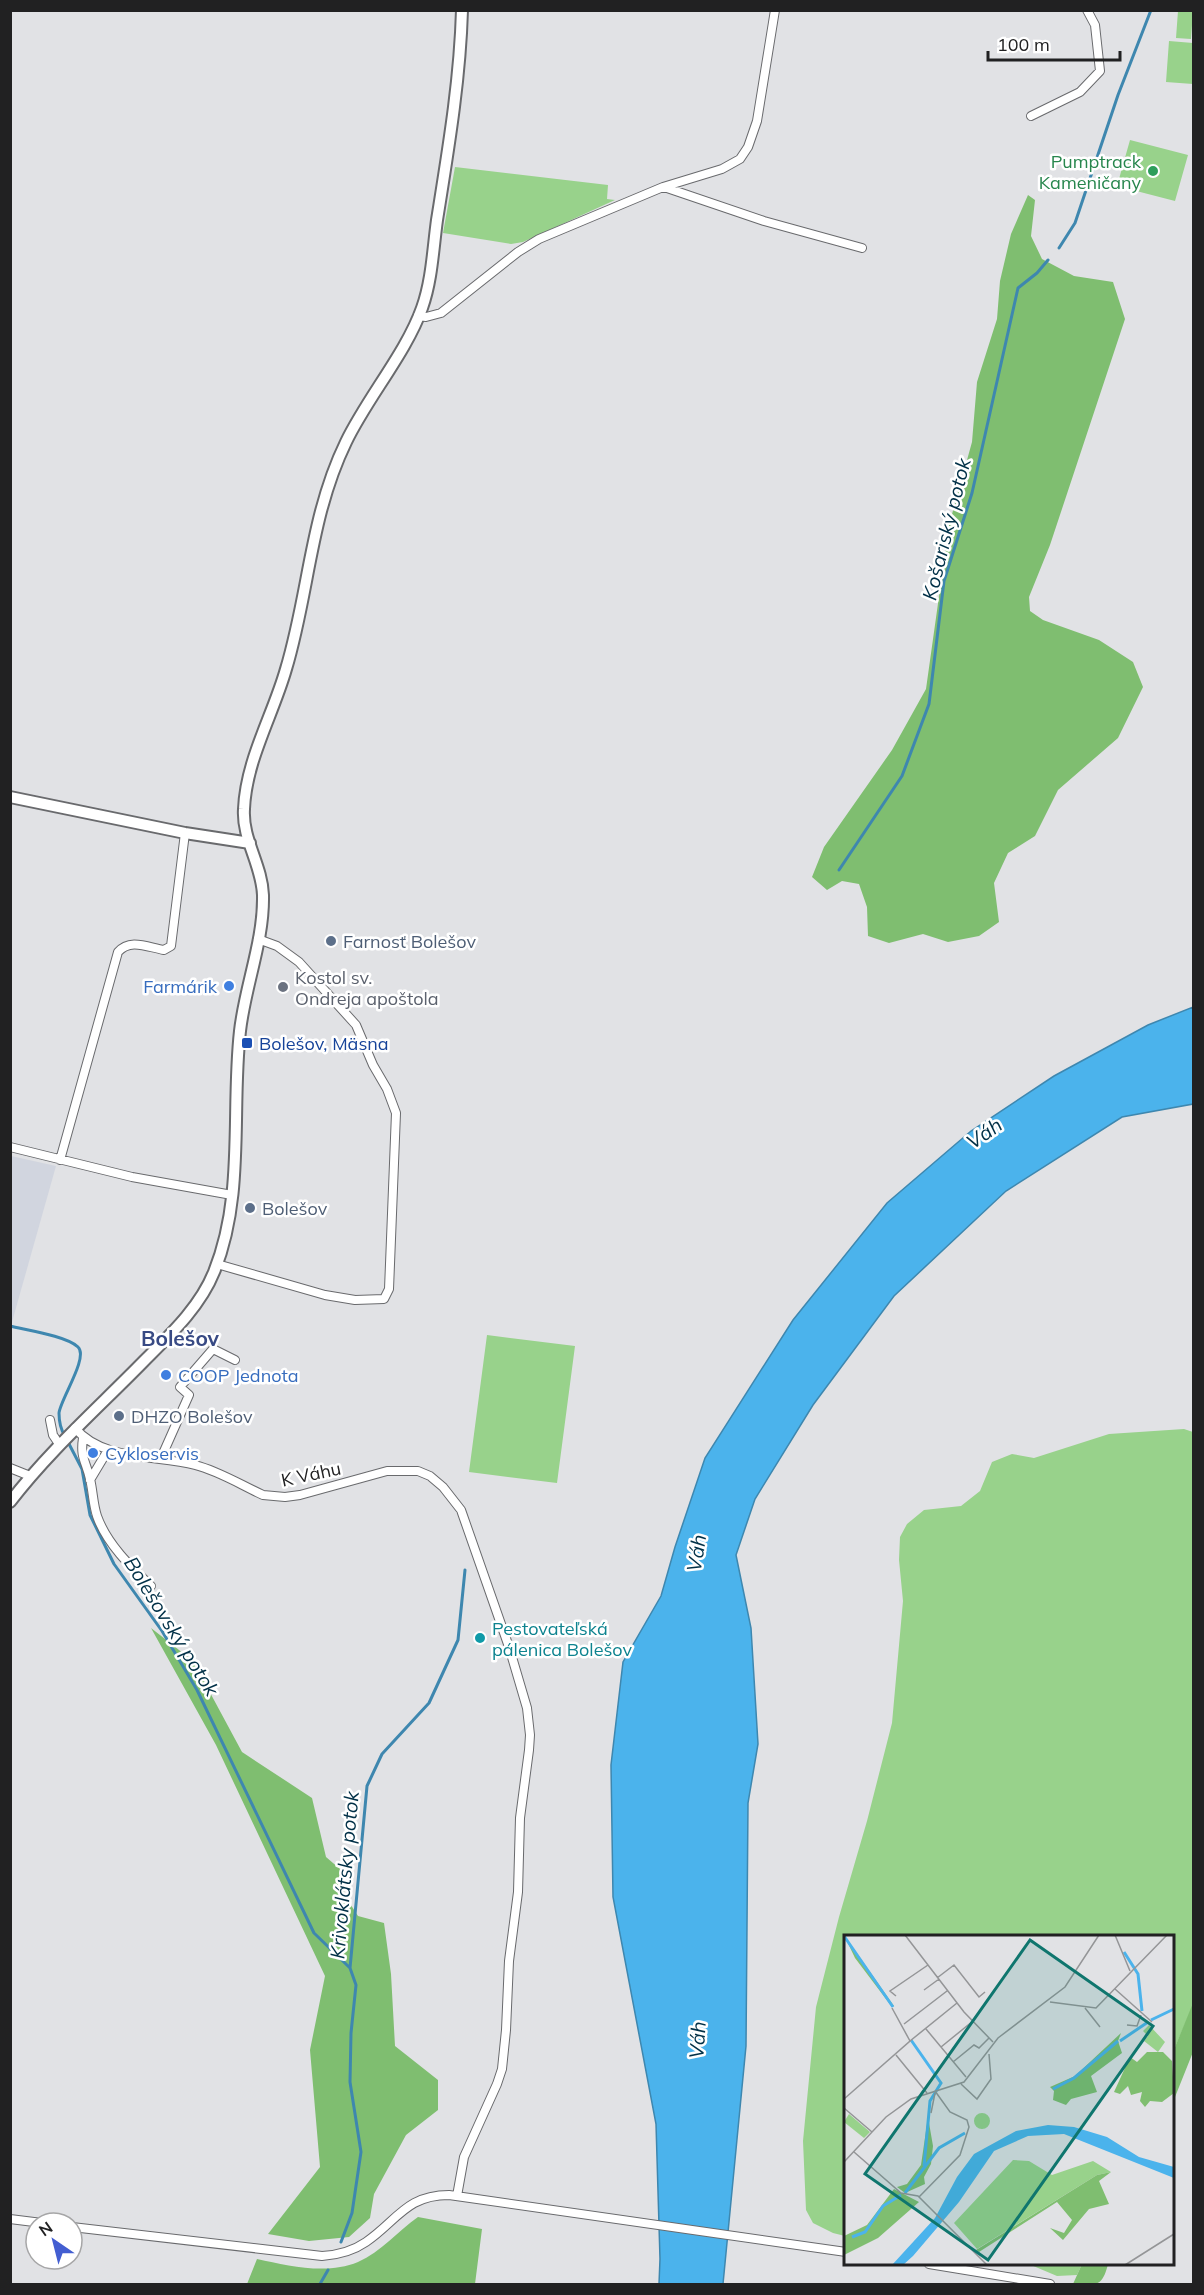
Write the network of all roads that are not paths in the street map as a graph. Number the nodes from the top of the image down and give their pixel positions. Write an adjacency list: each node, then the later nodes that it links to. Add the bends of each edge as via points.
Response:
1 (462, 10): 7 (main road, via 449,148 427,291)
2 (775, 10): 5 (street, via 757,121 748,147 740,159 722,170)
3 (1087, 10): 4 (street, via 1095,26 1100,71 1080,92)
4 (1032, 116)
5 (663, 187): 6 (street); 7 (street, via 539,239 441,313)
6 (862, 248)
7 (418, 316): 10 (main road, via 346,442 321,506 288,661 258,746 246,794 244,817)
8 (10, 797): 9 (main road)
9 (185, 833): 10 (main road); 13 (street, via 171,946 164,950 130,943 118,952)
10 (250, 843): 11 (main road, via 263,892)
11 (258, 939): 14 (main road, via 240,1027); 15 (street, via 299,962 356,1025 396,1113 389,1289 384,1299 355,1300)
12 (10, 1147): 13 (street)
13 (60, 1160): 14 (street)
14 (232, 1195): 15 (main road)
15 (217, 1264): 18 (main road, via 203,1293 181,1323)
16 (236, 1360): 21 (street, via 213,1349 180,1386 189,1395)
17 (50, 1420): 18 (street, K Váhu, via 53,1435)
18 (67, 1436): 19 (street, K Váhu); 23 (main road)
19 (83, 1438): 20 (street, K Váhu); 24 (street, via 81,1452)
20 (108, 1450): 21 (street, K Váhu, via 125,1456); 24 (street)
21 (161, 1458): 27 (street, K Váhu, via 204,1468 263,1495 285,1497 387,1471 418,1471 430,1476 458,1504 527,1708 530,1735 520,1818 518,1892 502,2069 464,2157)
22 (10, 1468): 23 (street)
23 (30, 1476): 25 (main road)
24 (90, 1479): 26 (street, via 101,1525 118,1553)
25 (10, 1502)
26 (151, 1586)
27 (457, 2196): 28 (street, via 430,2196 415,2202 358,2247 322,2256); 29 (street)
28 (84, 2228)
29 (844, 2252)
30 (935, 2265): 31 (street)
31 (1050, 2284)

